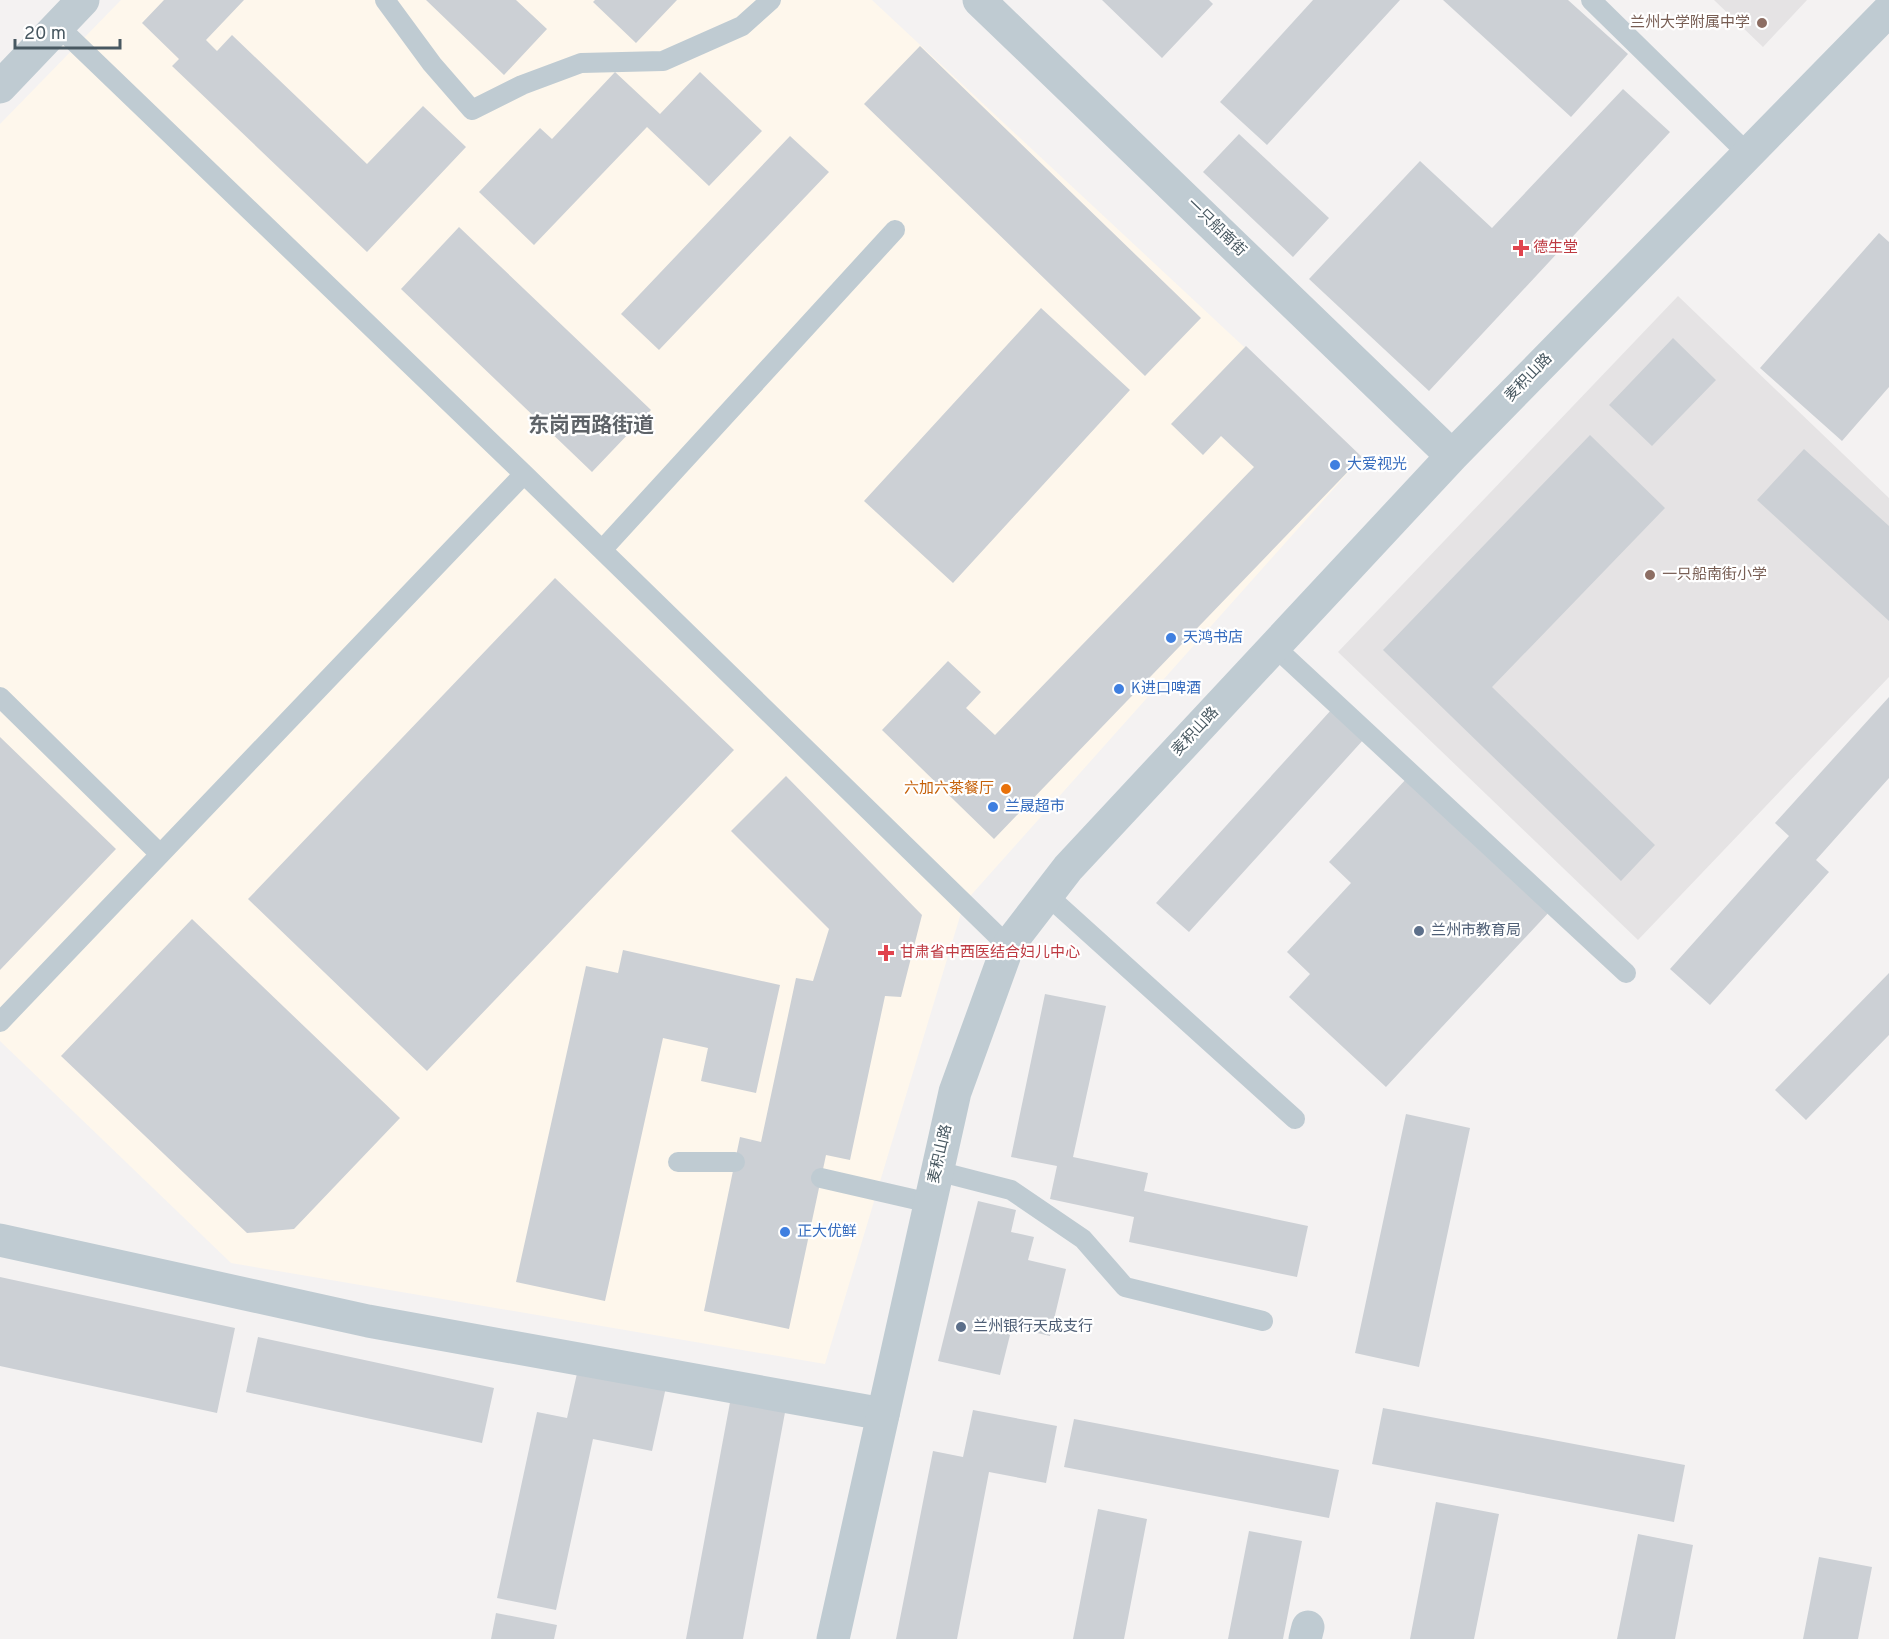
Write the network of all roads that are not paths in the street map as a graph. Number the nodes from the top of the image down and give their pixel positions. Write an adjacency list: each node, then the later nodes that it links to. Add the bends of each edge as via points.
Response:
1 (84, 0): 7 (street)
2 (385, 0): 3 (lane, via 472,110 581,63 663,61 742,26)
3 (771, 0)
4 (979, 0): 11 (street, 一只船南街)
5 (1591, 0): 9 (lane)
6 (1889, 10): 9 (street, 麦积山路)
7 (58, 26): 8 (street); 12 (lane)
8 (0, 87)
9 (1748, 154): 11 (street, 麦积山路)
10 (895, 230): 13 (lane)
11 (1452, 456): 14 (street, 麦积山路)
12 (524, 474): 13 (lane); 16 (lane)
13 (602, 550): 18 (lane)
14 (1275, 647): 17 (street, 麦积山路); 19 (lane)
15 (0, 697): 16 (lane)
16 (160, 855): 20 (lane)
17 (1047, 895): 18 (street, 麦积山路); 21 (lane)
18 (1008, 946): 24 (street, 麦积山路, via 955,1092)
19 (1626, 973)
20 (0, 1023)
21 (1295, 1119)
22 (678, 1162): 23 (lane)
23 (735, 1162)
24 (937, 1171): 26 (street, 麦积山路); 28 (lane, via 1011,1190 1083,1239 1125,1287)
25 (821, 1178): 26 (lane)
26 (930, 1203): 29 (street, 麦积山路)
27 (0, 1240): 29 (street, via 368,1321)
28 (1263, 1321)
29 (883, 1414): 30 (street, 麦积山路)
30 (833, 1639)

